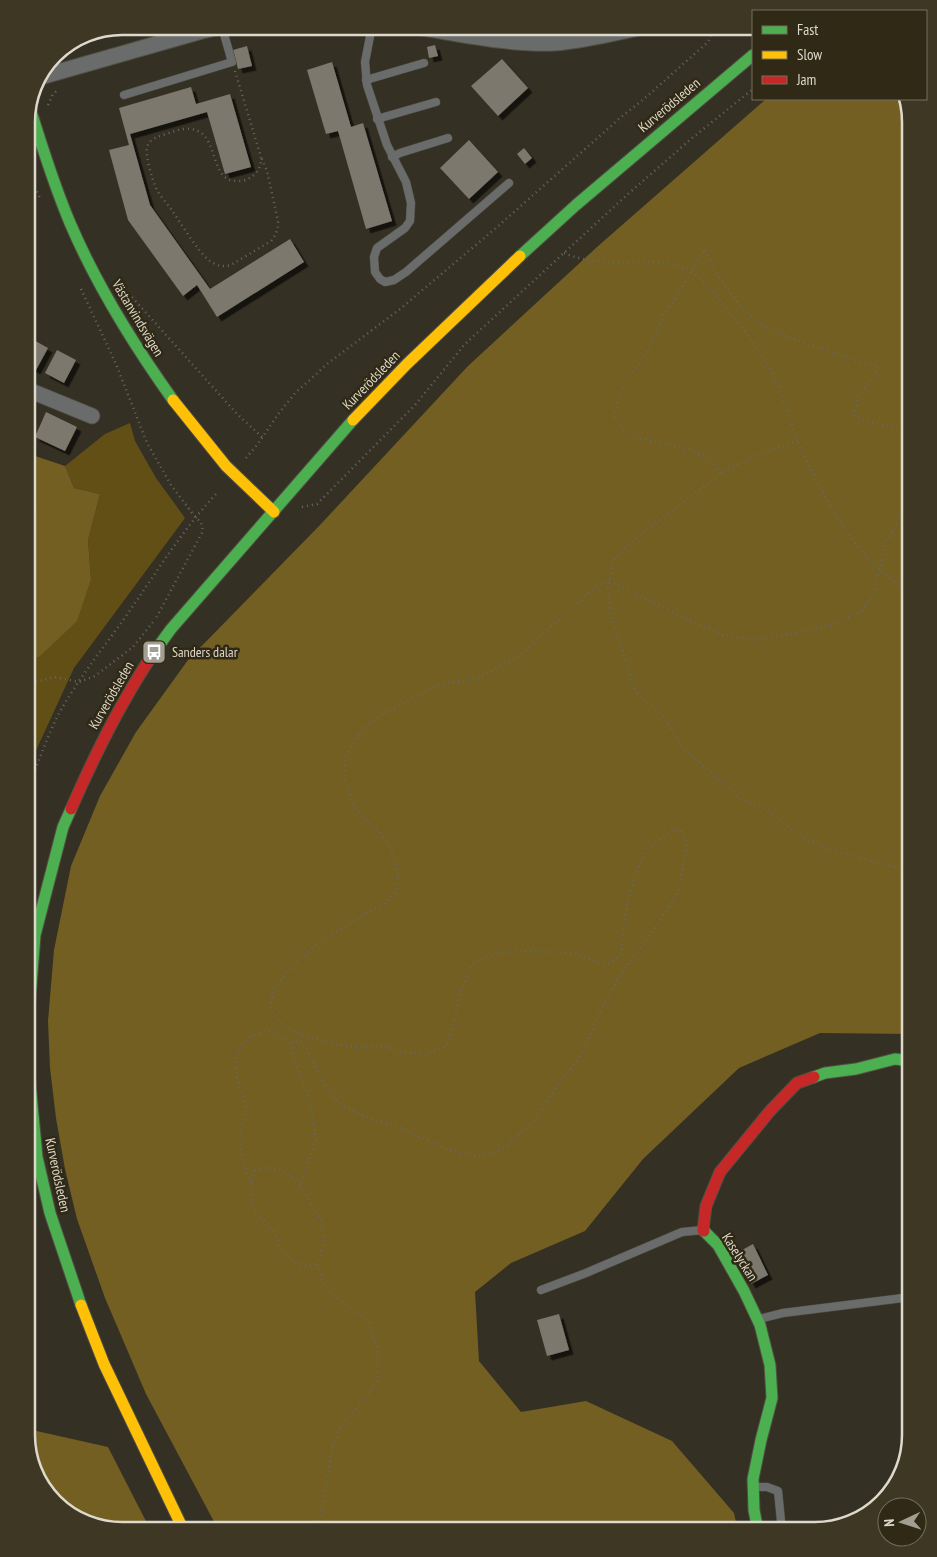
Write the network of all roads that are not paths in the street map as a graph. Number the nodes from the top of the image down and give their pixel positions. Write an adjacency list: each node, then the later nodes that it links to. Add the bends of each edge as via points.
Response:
1 (175, 35): 8 (street)
2 (226, 35): 10 (lane, via 232,62)
3 (370, 35): 9 (lane, via 365,62)
4 (469, 35): 5 (street, via 538,43)
5 (605, 35)
6 (752, 56): 19 (main road, Kurverödsleden, via 648,142 486,288 340,433)
7 (424, 63): 9 (lane)
8 (50, 74)
9 (366, 80): 12 (lane)
10 (124, 95)
11 (436, 102): 12 (lane)
12 (378, 119): 15 (lane)
13 (35, 124): 19 (main road, Västanvindsvägen, via 77,239 103,291 164,388 221,461)
14 (448, 138): 15 (lane)
15 (392, 157): 16 (lane, via 406,182 411,211 405,228 377,248 375,272 385,282 406,272)
16 (509, 183)
17 (35, 393): 18 (street)
18 (92, 416)
19 (274, 512): 20 (main road, Kurverödsleden, via 171,629 129,690 63,827)
20 (35, 935)
21 (902, 1060): 23 (main road, Kaselyckan, via 825,1073 797,1083 720,1172 706,1206)
22 (35, 1136): 28 (main road, Kurverödsleden, via 50,1213 104,1364)
23 (703, 1230): 24 (lane, via 682,1232); 26 (main road, Kaselyckan, via 718,1245)
24 (541, 1290)
25 (902, 1298): 26 (lane, via 783,1313)
26 (757, 1320): 27 (main road, Kaselyckan, via 770,1365 772,1398)
27 (754, 1487): 29 (main road, Kaselyckan); 30 (lane, via 768,1486 778,1491)
28 (180, 1522)
29 (756, 1522)
30 (781, 1522)

